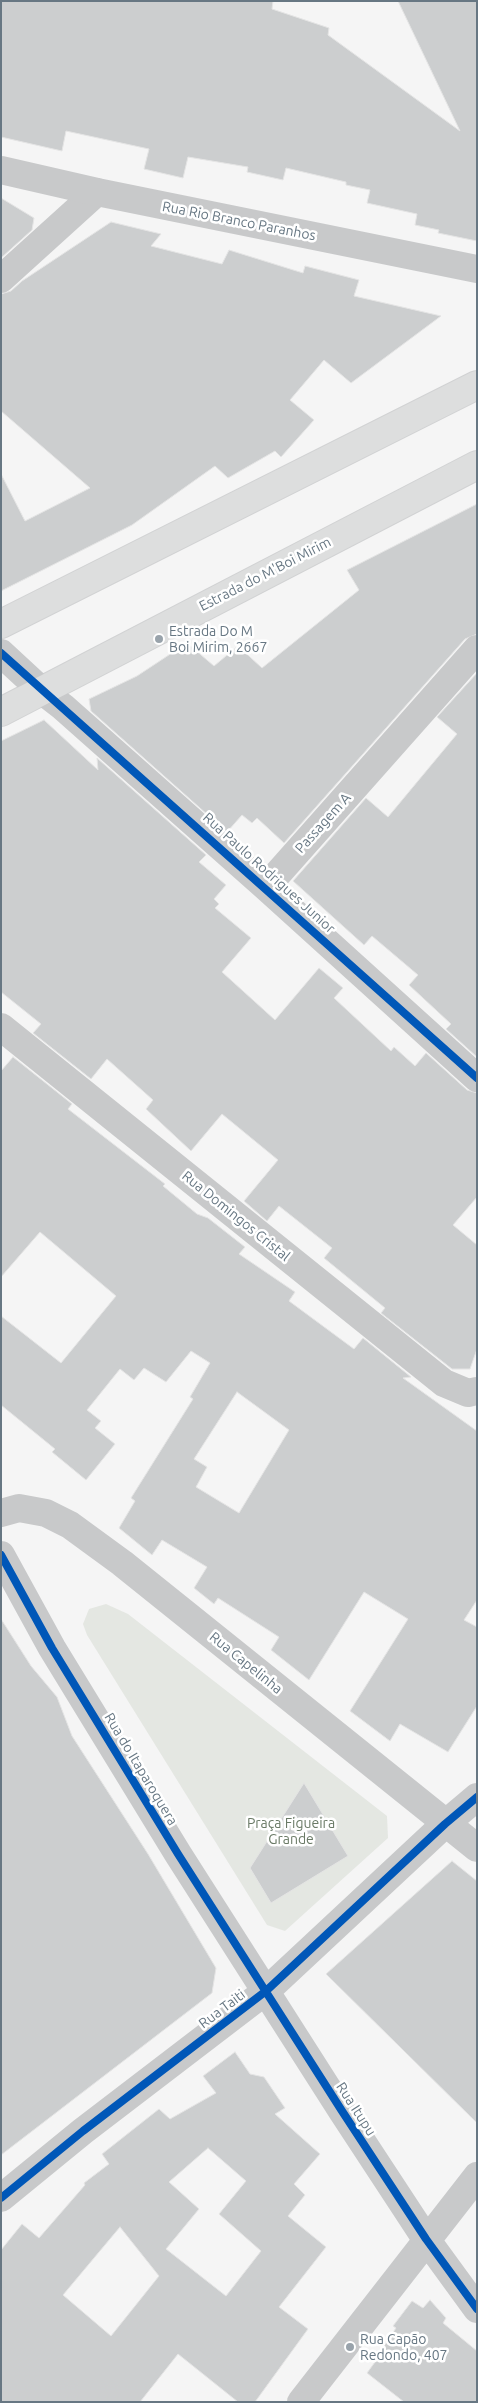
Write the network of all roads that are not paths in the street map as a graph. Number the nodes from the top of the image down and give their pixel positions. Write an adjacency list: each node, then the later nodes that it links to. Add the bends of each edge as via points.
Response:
1 (1, 170): 2 (street, Rua Rio Branco Paranhos)
2 (97, 192): 3 (street, Rua Rio Branco Paranhos); 4 (street)
3 (477, 269)
4 (1, 279)
5 (477, 385): 7 (main road)
6 (477, 465): 10 (main road, Estrada do M'Boi Mirim)
7 (1, 624)
8 (477, 649): 12 (street, Passagem A)
9 (1, 652): 10 (street, Rua Paulo Rodrigues Junior)
10 (41, 690): 11 (main road, Estrada do M'Boi Mirim); 12 (street, Rua Paulo Rodrigues Junior)
11 (1, 712)
12 (266, 887): 14 (street, Rua Paulo Rodrigues Junior)
13 (1, 1027): 15 (street, Rua Domingos Cristal, via 444,1383 468,1392)
14 (477, 1078)
15 (477, 1391)
16 (1, 1513): 19 (street, Rua Capelinha, via 19,1508 46,1513 70,1525 122,1563)
17 (1, 1556): 21 (street, Rua do Itaparoquera, via 62,1664)
18 (477, 1797): 19 (street, Rua Taiti)
19 (445, 1824): 20 (street, Rua Capelinha); 21 (street, Rua Taiti)
20 (477, 1848)
21 (266, 1991): 23 (street, Rua Taiti); 24 (street, Rua Itupu)
22 (477, 2176): 24 (street)
23 (1, 2198)
24 (426, 2239): 25 (street, Rua Itupu); 26 (street)
25 (477, 2309)
26 (301, 2402)

